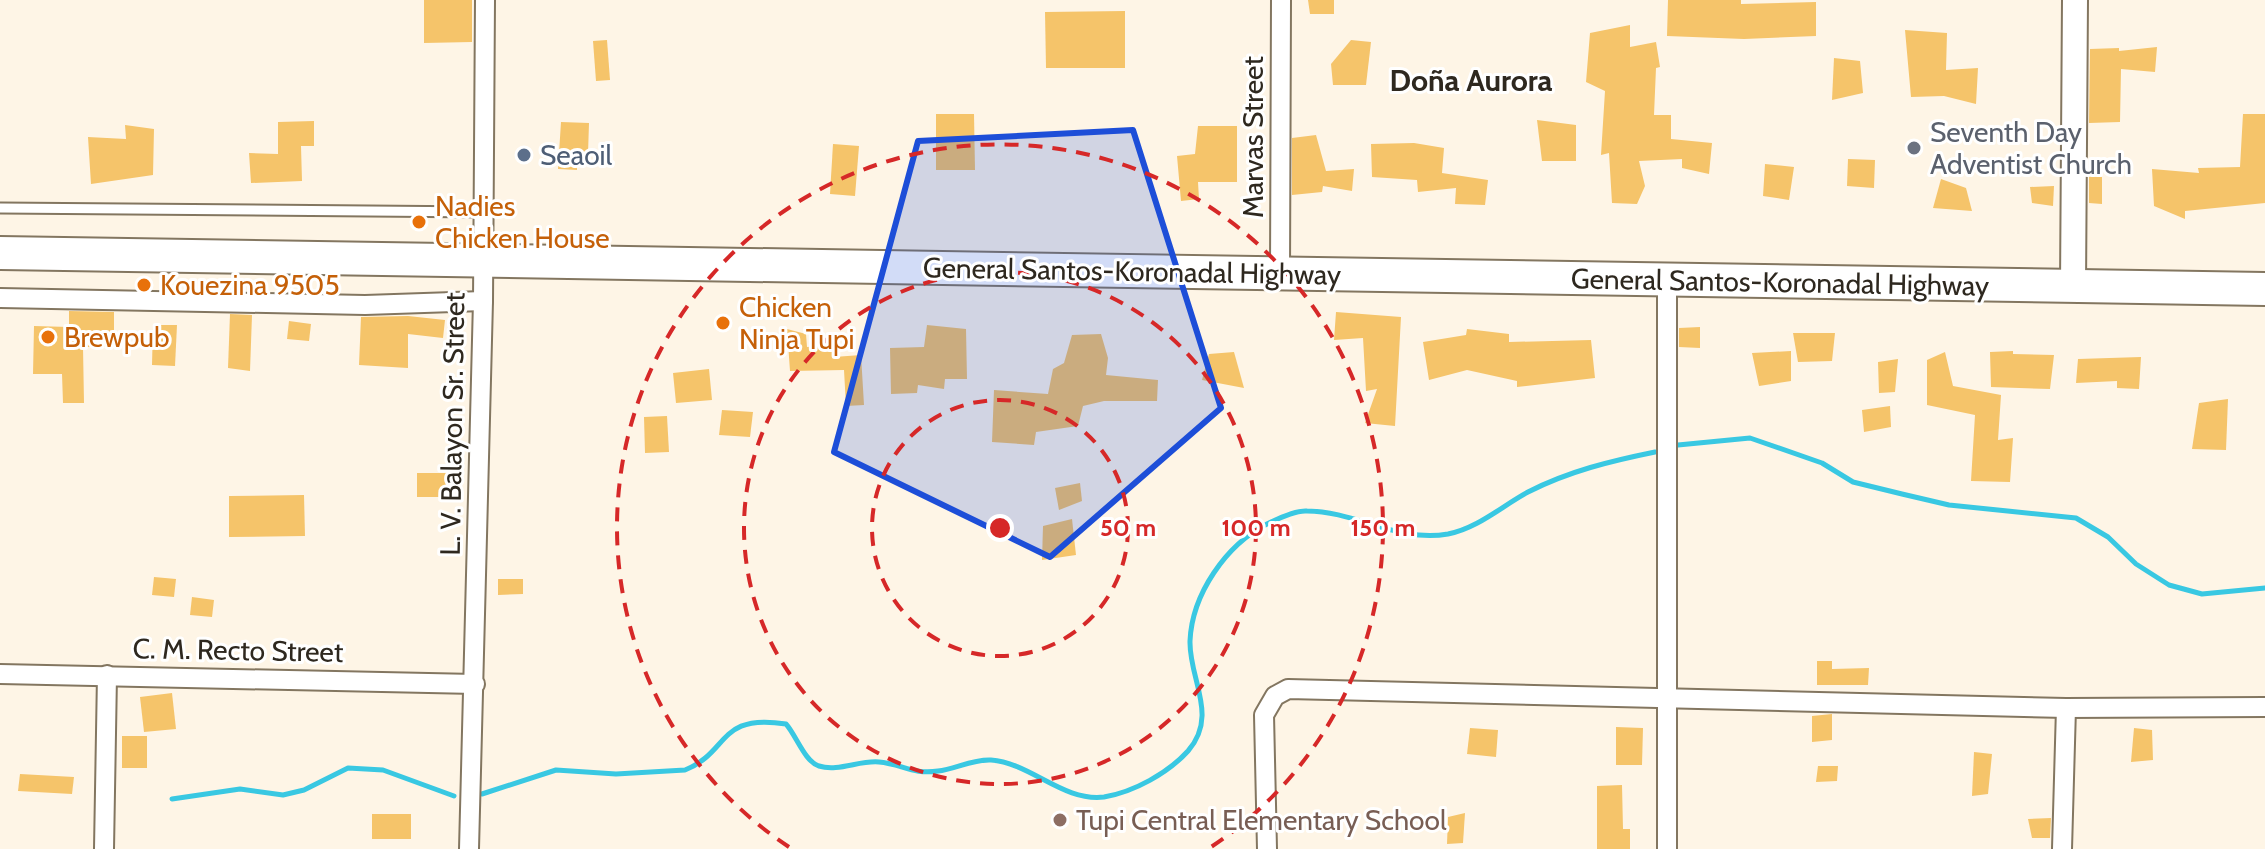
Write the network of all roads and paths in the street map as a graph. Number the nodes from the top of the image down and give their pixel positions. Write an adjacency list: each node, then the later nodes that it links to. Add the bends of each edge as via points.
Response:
1 (485, 0): 5 (street, L. V. Balayon Sr. Street)
2 (1281, 0): 8 (street, Marvas Street)
3 (2075, 0): 10 (street)
4 (0, 208): 5 (lane)
5 (484, 212): 7 (street, L. V. Balayon Sr. Street)
6 (0, 253): 7 (highway, General Santos-Koronadal Highway)
7 (483, 261): 8 (highway, General Santos-Koronadal Highway); 13 (street, L. V. Balayon Sr. Street)
8 (1280, 274): 9 (highway, General Santos-Koronadal Highway)
9 (1667, 280): 10 (highway, General Santos-Koronadal Highway); 17 (street)
10 (2073, 286): 11 (highway, General Santos-Koronadal Highway)
11 (2265, 289)
12 (0, 298): 13 (street, via 365,305)
13 (483, 301): 16 (street, L. V. Balayon Sr. Street)
14 (0, 674): 15 (street, C. M. Recto Street)
15 (107, 675): 16 (street, C. M. Recto Street); 20 (street)
16 (475, 684): 21 (street, L. V. Balayon Sr. Street)
17 (1668, 699): 19 (street); 22 (street, via 1281,690 1264,715); 23 (street)
18 (2265, 707): 19 (street)
19 (2066, 708): 24 (street)
20 (104, 849)
21 (469, 849)
22 (1267, 849)
23 (1667, 849)
24 (2062, 849)

